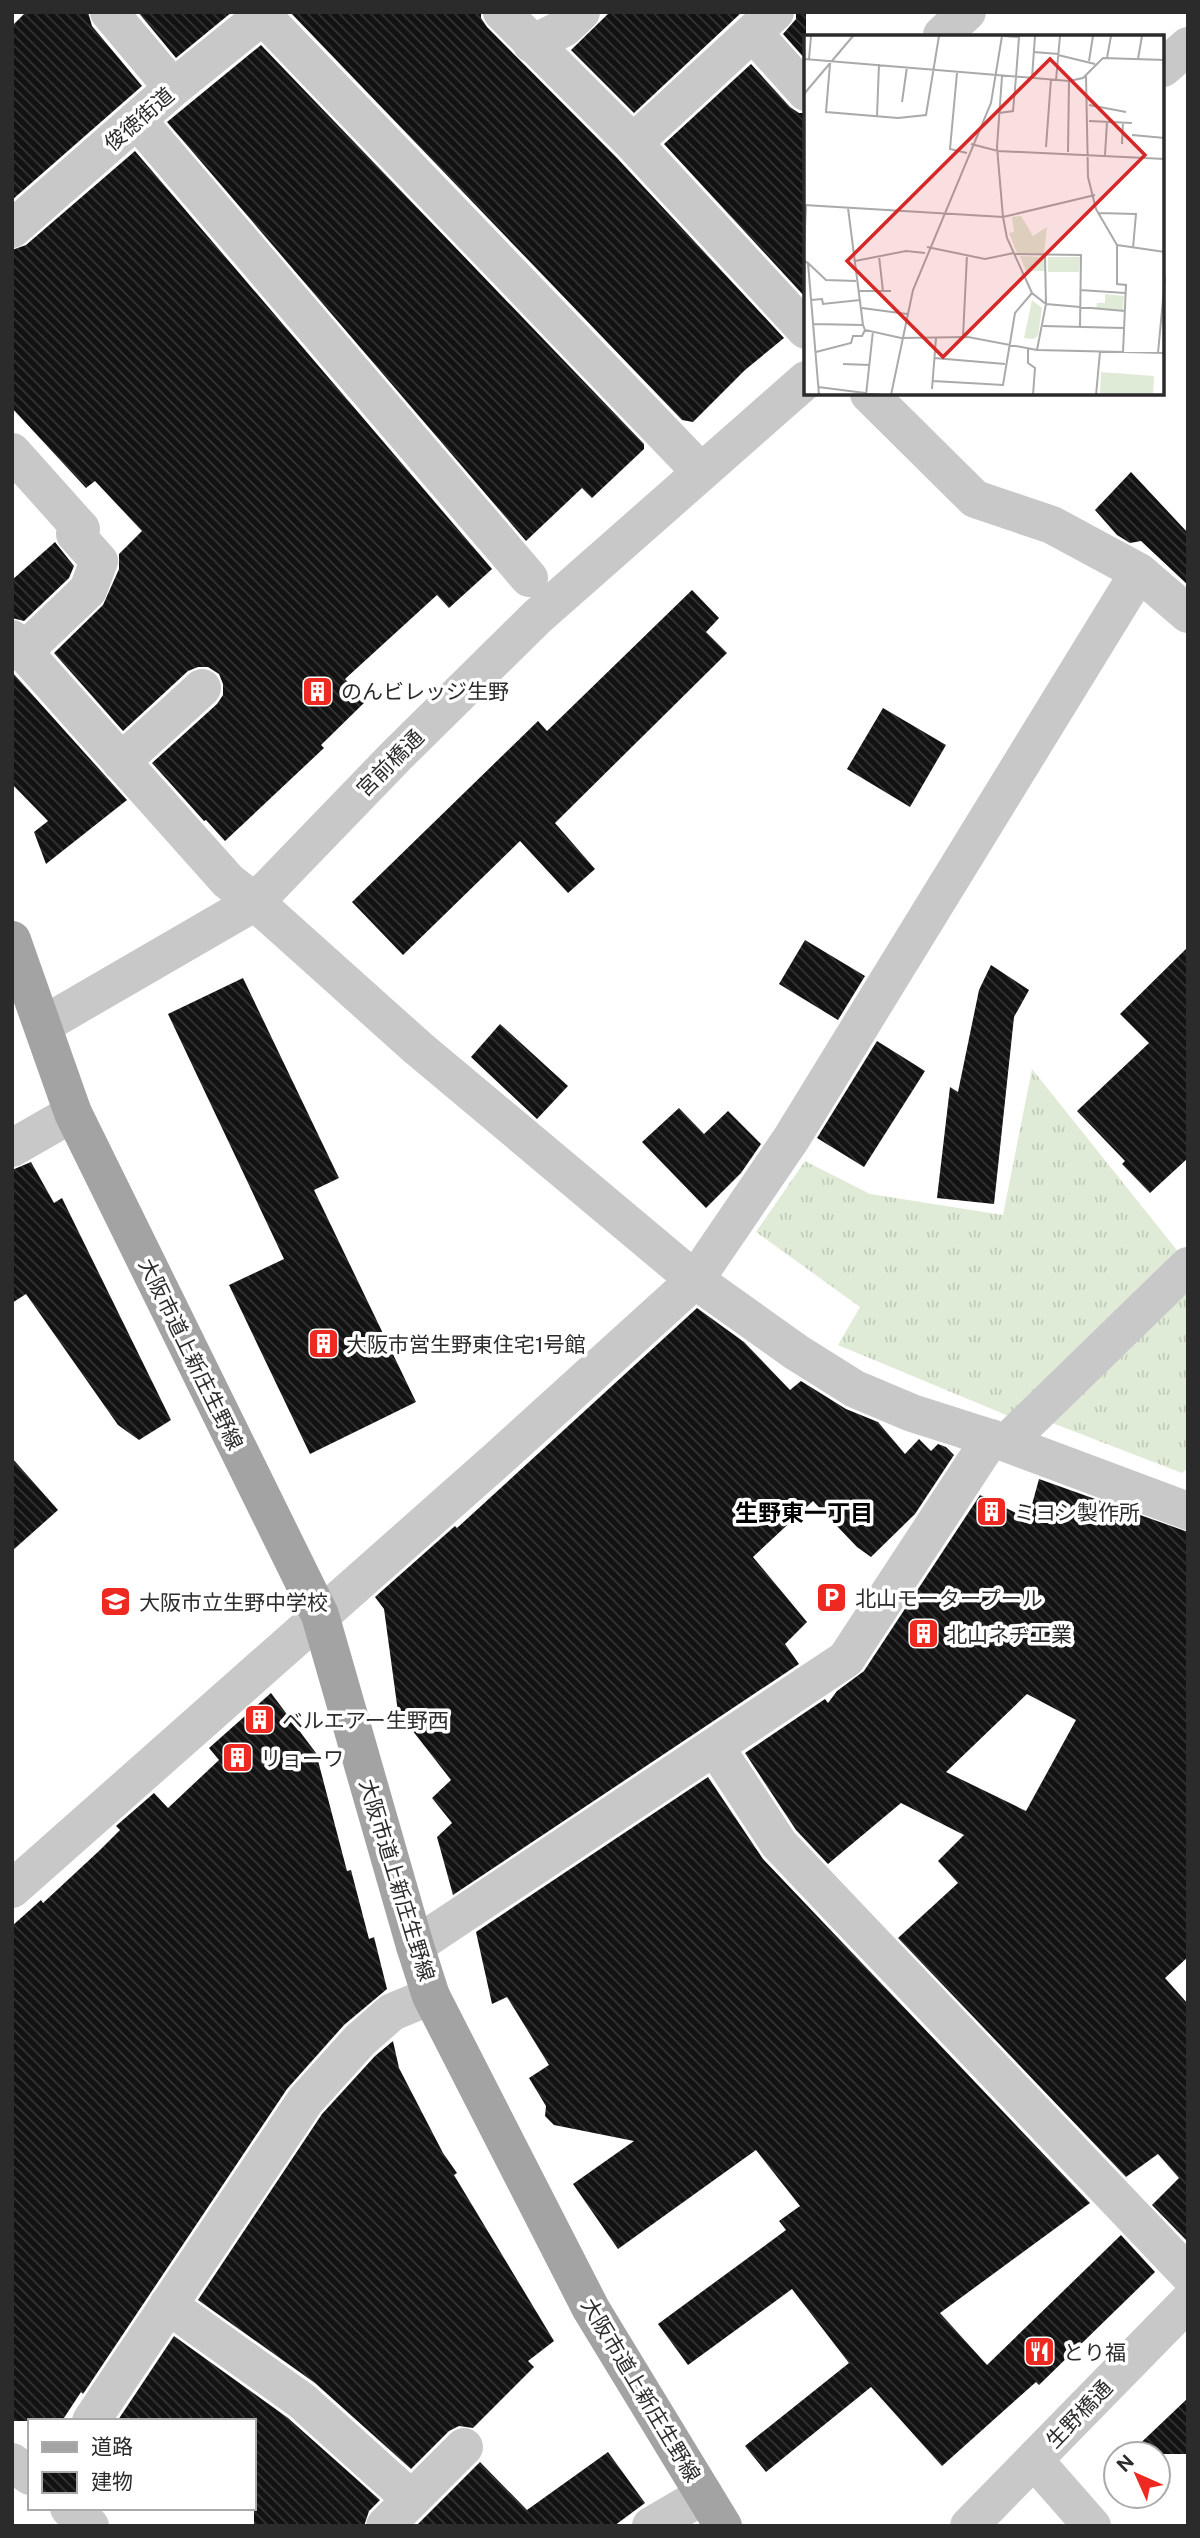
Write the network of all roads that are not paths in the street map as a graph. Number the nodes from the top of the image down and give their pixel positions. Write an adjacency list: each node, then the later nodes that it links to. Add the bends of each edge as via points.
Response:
1 (109, 12): 9 (street)
2 (502, 12): 6 (street)
3 (581, 12): 6 (street, via 565,28)
4 (265, 14): 9 (street, 俊徳街道); 18 (street)
5 (764, 23): 10 (street); 12 (street)
6 (532, 44): 12 (street)
7 (1188, 46): 8 (street)
8 (1165, 66)
9 (173, 88): 11 (street, 俊徳街道)
10 (804, 89)
11 (137, 120): 13 (street, 俊徳街道); 20 (street)
12 (633, 143): 14 (street)
13 (12, 229)
14 (804, 328)
15 (804, 382): 18 (street, 宮前橋通)
16 (871, 396): 19 (street, via 975,499 1052,525)
17 (12, 452): 22 (street, via 81,529 75,534 99,561 88,590)
18 (701, 472): 25 (street, 宮前橋通, via 537,617)
19 (1139, 572): 21 (street); 31 (street, via 791,1139)
20 (529, 578)
21 (1188, 614)
22 (18, 645): 24 (street)
23 (202, 688): 24 (street)
24 (121, 762): 25 (street, via 228,881)
25 (255, 902): 27 (street, 宮前橋通); 31 (street, via 418,1048)
26 (12, 940): 27 (main road, 大阪市道上新庄生野線)
27 (43, 1026): 28 (main road, 大阪市道上新庄生野線)
28 (73, 1113): 29 (street); 34 (main road, 大阪市道上新庄生野線)
29 (12, 1148)
30 (1188, 1266): 32 (street)
31 (695, 1280): 32 (street, via 855,1389 912,1413); 34 (street)
32 (999, 1440): 33 (street); 35 (street, via 846,1659)
33 (1188, 1511)
34 (320, 1615): 36 (street); 37 (main road, 大阪市道上新庄生野線)
35 (715, 1747): 37 (street); 39 (street, via 779,1844)
36 (12, 1889)
37 (415, 1946): 38 (main road, 大阪市道上新庄生野線)
38 (431, 1996): 41 (street, via 392,2012 305,2101); 49 (main road, 大阪市道上新庄生野線, via 591,2309)
39 (1188, 2274)
40 (1188, 2302): 44 (street, 生野橋通)
41 (168, 2305): 42 (street); 47 (street, via 302,2401)
42 (92, 2419)
43 (464, 2447): 47 (street)
44 (1034, 2460): 53 (street, 生野橋通); 54 (street)
45 (12, 2462): 46 (street)
46 (28, 2474)
47 (411, 2499): 51 (street)
48 (71, 2510): 50 (street)
49 (713, 2511): 52 (street)
50 (90, 2526)
51 (384, 2526)
52 (651, 2526)
53 (969, 2526)
54 (1091, 2526)

